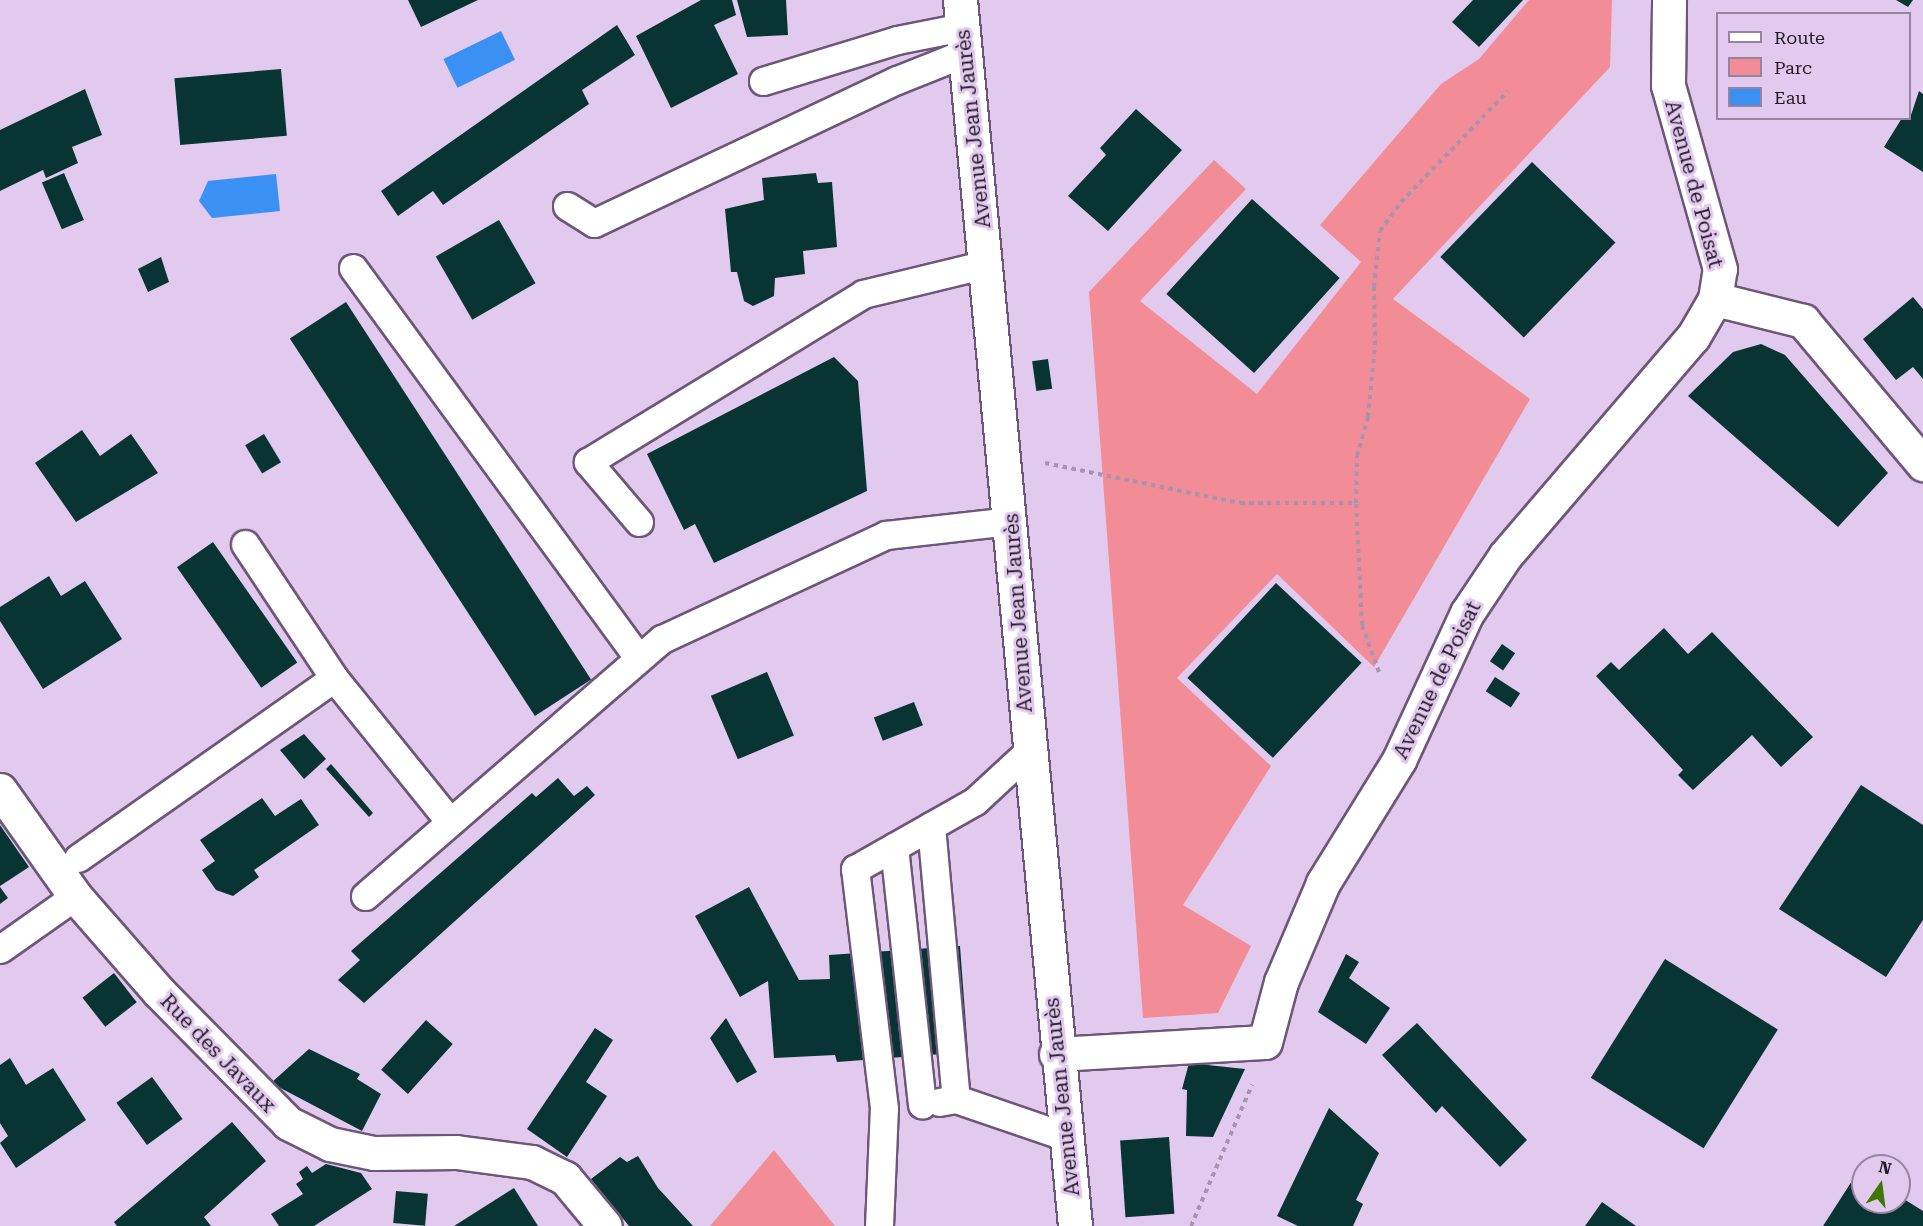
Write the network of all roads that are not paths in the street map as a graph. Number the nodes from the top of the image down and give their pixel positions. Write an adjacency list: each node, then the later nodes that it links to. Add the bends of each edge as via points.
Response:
1 (1669, 0): 7 (street, Avenue de Poisat, via 1668,85 1720,268)
2 (962, 27): 3 (lane, via 897,40); 4 (lane, via 897,80 594,223); 5 (street, Avenue Jean Jaurès)
3 (763, 81)
4 (567, 206)
5 (987, 264): 9 (lane, via 863,294 588,462); 10 (street, Avenue Jean Jaurès)
6 (353, 268): 12 (lane)
7 (1715, 299): 8 (street, via 1803,321); 23 (street, Avenue de Poisat, via 1693,337 1504,556 1467,613 1399,760 1323,883 1284,974 1265,1042)
8 (1923, 464)
9 (639, 522)
10 (1011, 522): 12 (lane, via 886,535 662,639); 14 (street, Avenue Jean Jaurès)
11 (245, 544): 13 (lane)
12 (639, 659): 16 (lane)
13 (334, 678): 16 (lane); 19 (lane)
14 (1028, 752): 17 (lane, via 975,801); 23 (street, Avenue Jean Jaurès)
15 (0, 790): 20 (street, Rue des Javaux)
16 (450, 822): 21 (lane)
17 (931, 826): 18 (lane); 24 (lane)
18 (894, 847): 25 (lane); 26 (lane, via 855,869)
19 (78, 858)
20 (75, 896): 22 (lane); 28 (street, Rue des Javaux, via 212,1050 288,1124 330,1144 374,1153 456,1152 532,1162 565,1178)
21 (365, 896)
22 (0, 950)
23 (1056, 1054): 27 (street, Avenue Jean Jaurès)
24 (956, 1100): 25 (lane); 27 (lane)
25 (922, 1104): 26 (lane)
26 (884, 1108): 29 (lane)
27 (1067, 1137): 30 (street, Avenue Jean Jaurès)
28 (605, 1226)
29 (879, 1226)
30 (1075, 1226)

